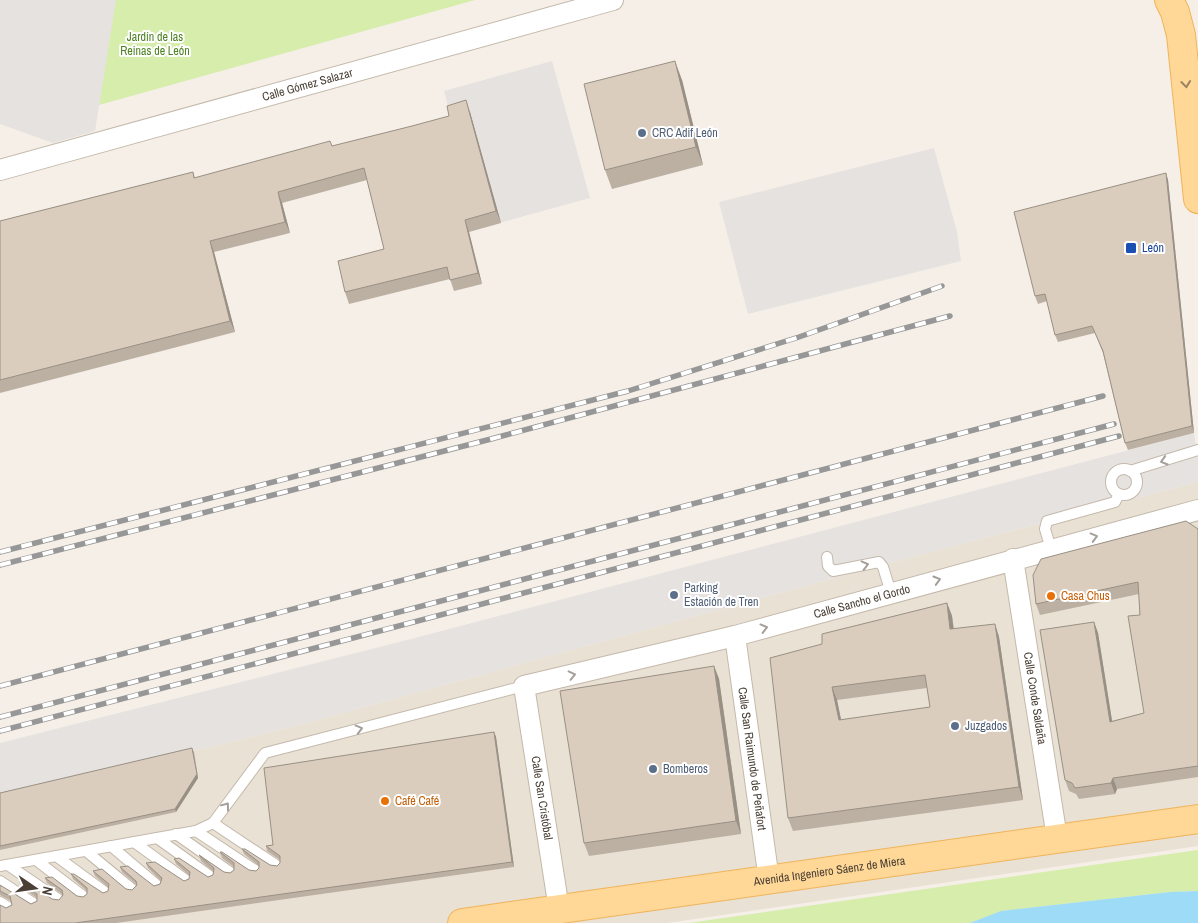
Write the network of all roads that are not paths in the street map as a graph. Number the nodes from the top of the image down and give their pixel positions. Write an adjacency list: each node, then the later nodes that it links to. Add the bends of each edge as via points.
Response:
1 (613, 0): 3 (street, Calle Gómez Salazar)
2 (1169, 0): 4 (main road, one-way to 4, via 1181,35)
3 (0, 170)
4 (1198, 199)
5 (1198, 450): 6 (lane, one-way to 6)
6 (1130, 471): 7 (lane, via 1136,477 1136,486 1132,493); 7 (lane, via 1122,470 1112,477 1112,486)
7 (1119, 494): 9 (lane, via 1115,502 1047,521 1045,528)
8 (1198, 510): 9 (street, Calle Sancho el Gordo, one-way to 8)
9 (1052, 548): 11 (street, Calle Sancho el Gordo)
10 (827, 557): 12 (lane, one-way to 12, via 828,566 833,571 879,562)
11 (1012, 559): 12 (street, Calle Sancho el Gordo, one-way to 11); 20 (street, Calle Conde Saldaña)
12 (892, 593): 13 (street, Calle Sancho el Gordo, one-way to 12)
13 (735, 636): 14 (street, Calle Sancho el Gordo, one-way to 13); 32 (street, Calle San Raimundo de Peñafort)
14 (524, 686): 16 (lane, one-way to 14, via 265,753); 40 (street, Calle San Cristóbal)
15 (1198, 818): 20 (main road, Avenida Ingeniero Sáenz de Miera)
16 (213, 823): 17 (lane); 26 (lane)
17 (196, 831): 18 (lane); 28 (lane)
18 (176, 834): 19 (lane); 29 (lane)
19 (157, 838): 21 (lane); 30 (lane)
20 (1056, 838): 32 (main road, Avenida Ingeniero Sáenz de Miera)
21 (134, 842): 22 (lane); 31 (lane)
22 (111, 846): 23 (lane); 34 (lane)
23 (86, 851): 24 (lane); 35 (lane)
24 (56, 856): 25 (lane); 36 (lane)
25 (36, 860): 27 (lane); 37 (lane)
26 (276, 865)
27 (4, 866): 38 (lane)
28 (255, 870)
29 (230, 872)
30 (210, 876)
31 (186, 880)
32 (769, 880): 40 (main road, Avenida Ingeniero Sáenz de Miera)
33 (0, 881): 39 (lane)
34 (157, 885)
35 (132, 888)
36 (105, 892)
37 (83, 896)
38 (58, 899)
39 (33, 903)
40 (559, 910): 41 (main road, Avenida Ingeniero Sáenz de Miera)
41 (462, 923)

